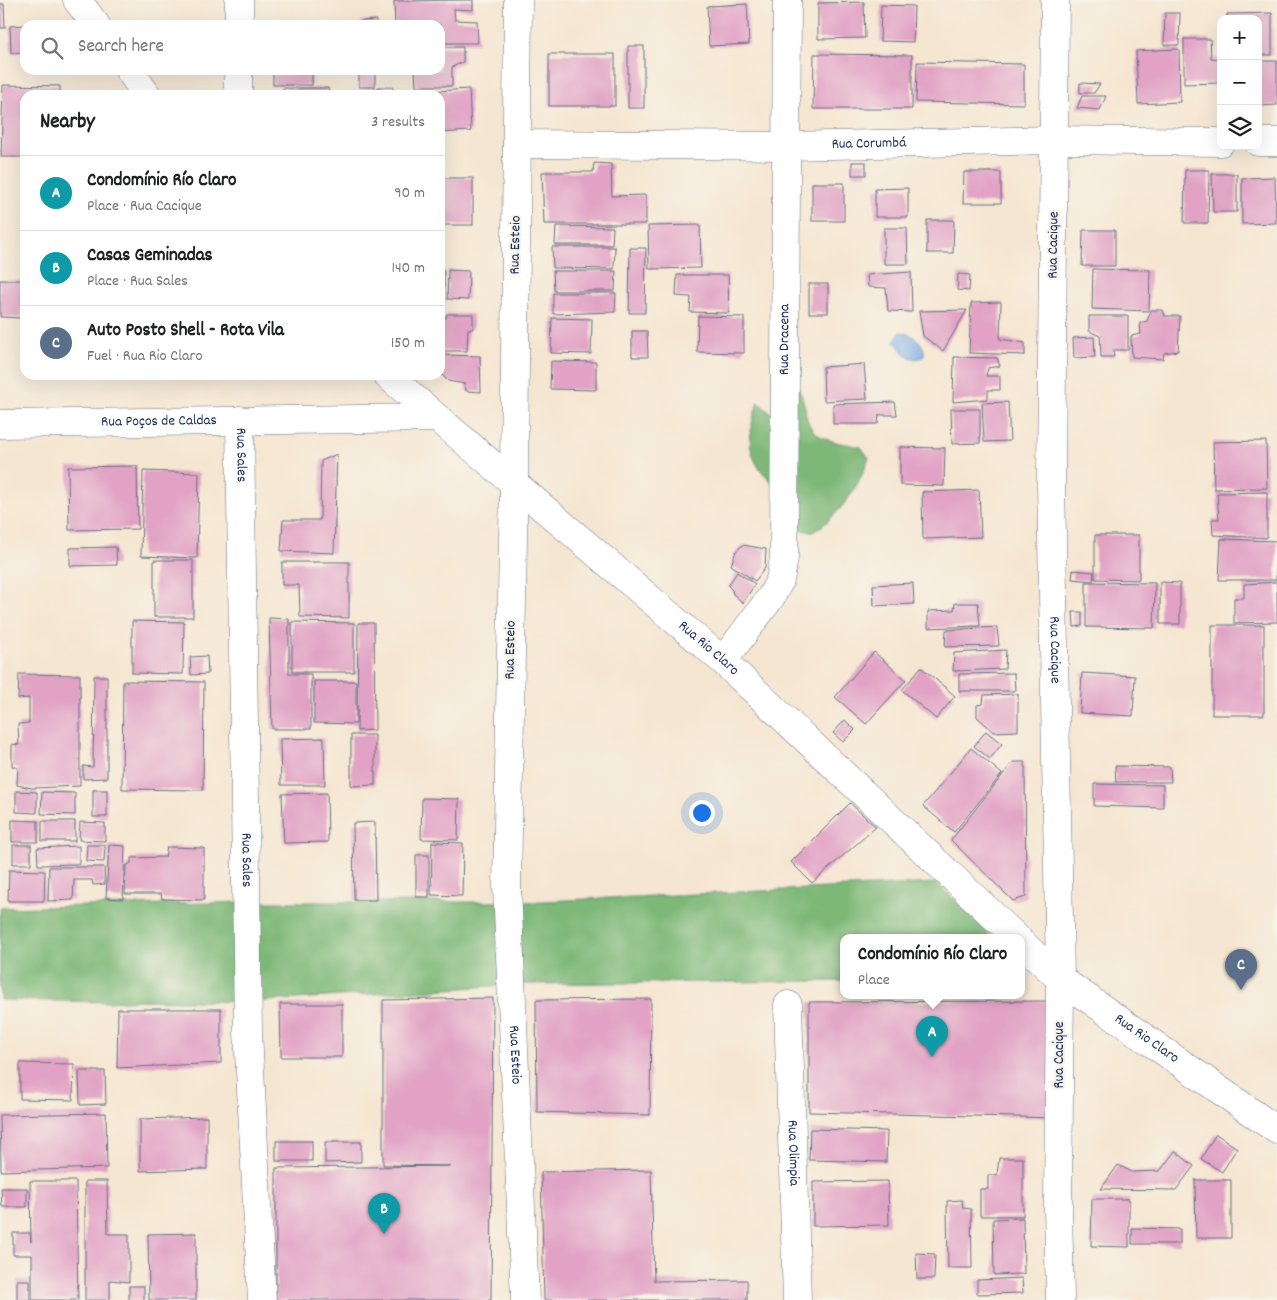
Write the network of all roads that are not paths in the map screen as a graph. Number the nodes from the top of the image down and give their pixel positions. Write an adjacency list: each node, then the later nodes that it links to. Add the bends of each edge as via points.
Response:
1 (77, 0): 6 (street)
2 (239, 0): 7 (street)
3 (518, 0): 16 (street, Rua Esteio)
4 (786, 0): 17 (street, Rua Dracena)
5 (1055, 0): 12 (street, Rua Cacique)
6 (92, 20)
7 (239, 20)
8 (133, 75): 10 (street)
9 (238, 75): 11 (street)
10 (143, 90)
11 (238, 90)
12 (1055, 140): 13 (street, Rua Corumbá); 17 (street, Rua Corumbá); 26 (street, Rua Cacique, via 1051,482)
13 (1217, 142)
14 (1262, 142): 15 (street)
15 (1277, 142)
16 (517, 144): 17 (street, Rua Corumbá); 22 (street, Rua Esteio)
17 (788, 146): 23 (street, Rua Dracena, via 784,558 780,580 771,597)
18 (393, 380): 19 (street, Rua Rio Claro)
19 (437, 418): 20 (street, Rua Poços de Caldas); 22 (street, Rua Rio Claro)
20 (240, 420): 21 (street, Rua Poços de Caldas); 29 (street, Rua Sales, via 248,1032)
21 (0, 424)
22 (514, 481): 23 (street, Rua Rio Claro); 30 (street, Rua Esteio, via 507,887)
23 (723, 661): 24 (street, Rua Rio Claro)
24 (1013, 934)
25 (1025, 946): 26 (street, Rua Rio Claro)
26 (1060, 979): 28 (street, Rua Rio Claro); 32 (street, Rua Cacique)
27 (788, 1005): 31 (street, Rua Olimpia)
28 (1277, 1130)
29 (262, 1300)
30 (525, 1300)
31 (797, 1300)
32 (1060, 1300)

